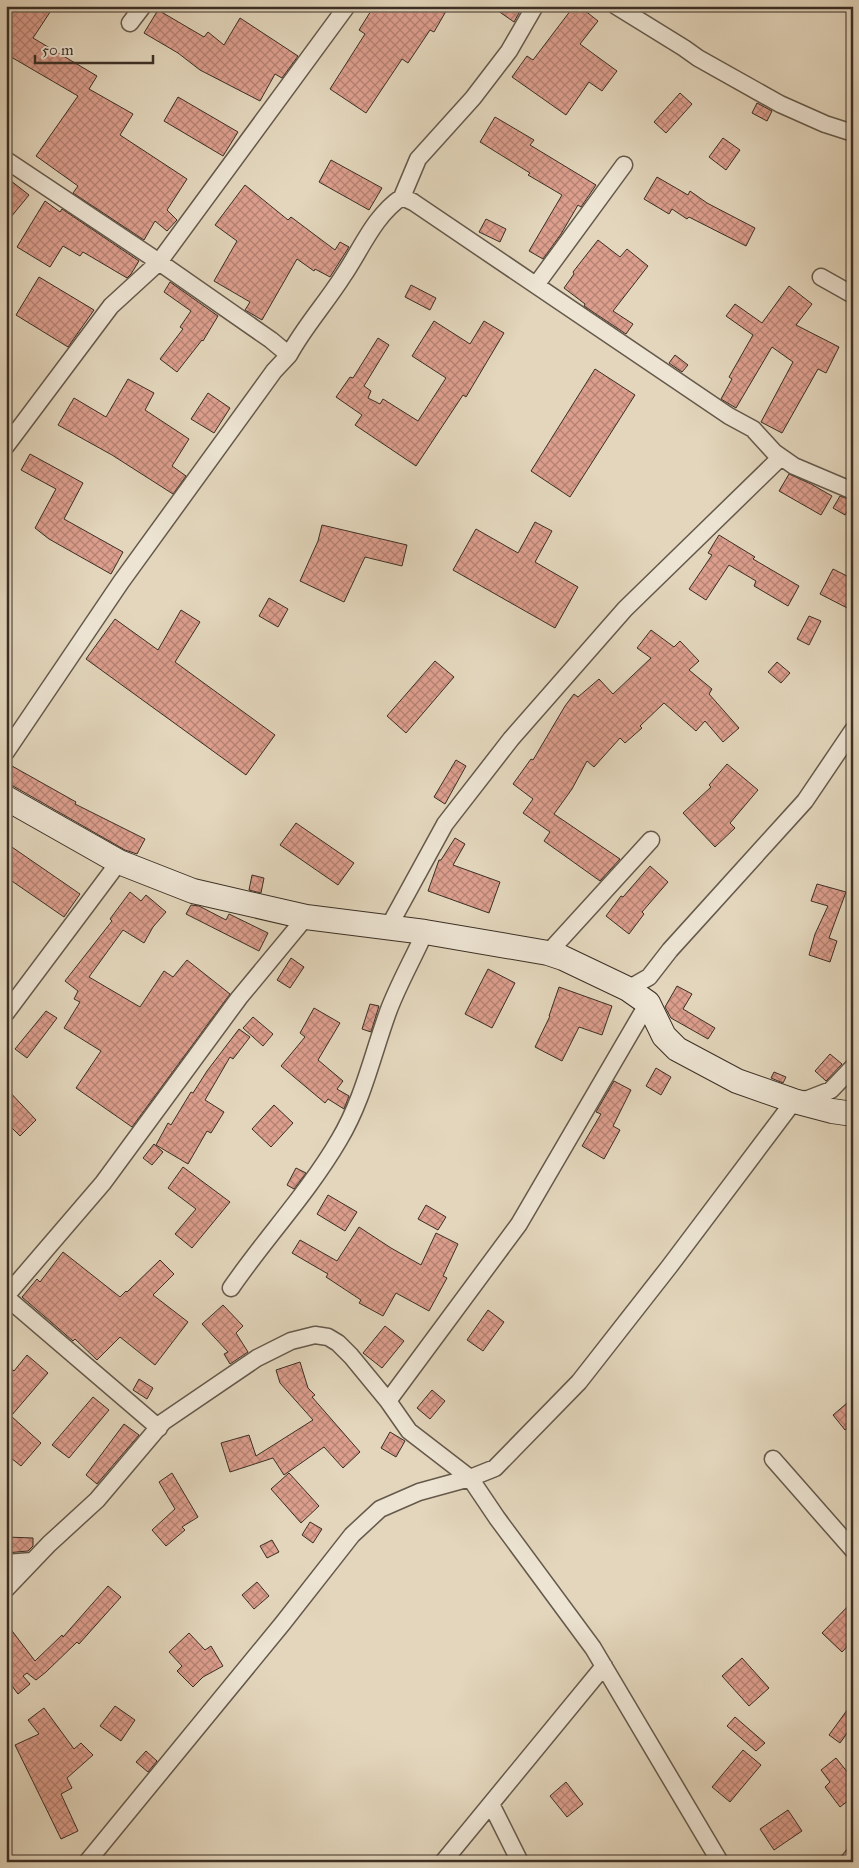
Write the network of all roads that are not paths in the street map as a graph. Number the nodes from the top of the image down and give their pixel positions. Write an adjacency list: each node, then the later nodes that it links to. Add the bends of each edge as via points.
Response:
1 (143, 6): 5 (street)
2 (347, 6): 10 (street)
3 (536, 6): 9 (street, via 509,51 418,159)
4 (616, 6): 6 (street, via 698,58 780,104)
5 (130, 23)
6 (853, 133)
7 (6, 160): 10 (street)
8 (624, 165): 12 (street)
9 (402, 197): 12 (street); 14 (street, via 391,204 372,228 344,276)
10 (158, 262): 14 (street); 15 (street, via 111,306)
11 (822, 277): 13 (street)
12 (536, 285): 16 (street, via 753,429)
13 (853, 295)
14 (289, 355): 19 (street, via 274,371 121,582)
15 (6, 446)
16 (781, 457): 17 (street, via 794,466); 24 (street, via 625,609 511,739 445,824)
17 (853, 491)
18 (853, 730): 27 (street, via 806,802 649,977)
19 (6, 752)
20 (6, 798): 22 (street)
21 (651, 840): 26 (street)
22 (119, 862): 23 (street, via 192,891); 29 (street)
23 (306, 917): 24 (street); 34 (street, via 239,998 103,1183)
24 (388, 928): 25 (street)
25 (424, 932): 26 (street); 33 (street, via 389,1011 361,1098 339,1140 298,1201)
26 (548, 953): 27 (street)
27 (628, 989): 28 (street)
28 (648, 1003): 31 (street, via 664,1036 677,1049 737,1081); 35 (street, via 519,1224)
29 (6, 1014)
30 (853, 1067): 31 (street, via 831,1090)
31 (794, 1101): 32 (street); 38 (street, via 580,1382 495,1468)
32 (853, 1114)
33 (231, 1288)
34 (6, 1297): 36 (street)
35 (388, 1401): 36 (street, via 338,1343 328,1337 315,1336 291,1341 257,1358 163,1422); 38 (street, via 409,1431)
36 (159, 1428): 40 (street, via 97,1500)
37 (773, 1459): 39 (street)
38 (470, 1478): 43 (street); 46 (street, via 419,1492 380,1509 352,1535)
39 (853, 1550)
40 (32, 1561): 41 (street); 42 (street)
41 (6, 1563)
42 (6, 1589)
43 (604, 1666): 44 (street); 49 (street)
44 (491, 1804): 47 (street); 48 (street)
45 (853, 1856): 50 (street)
46 (87, 1862)
47 (443, 1862)
48 (520, 1862)
49 (720, 1862)
50 (848, 1862)

